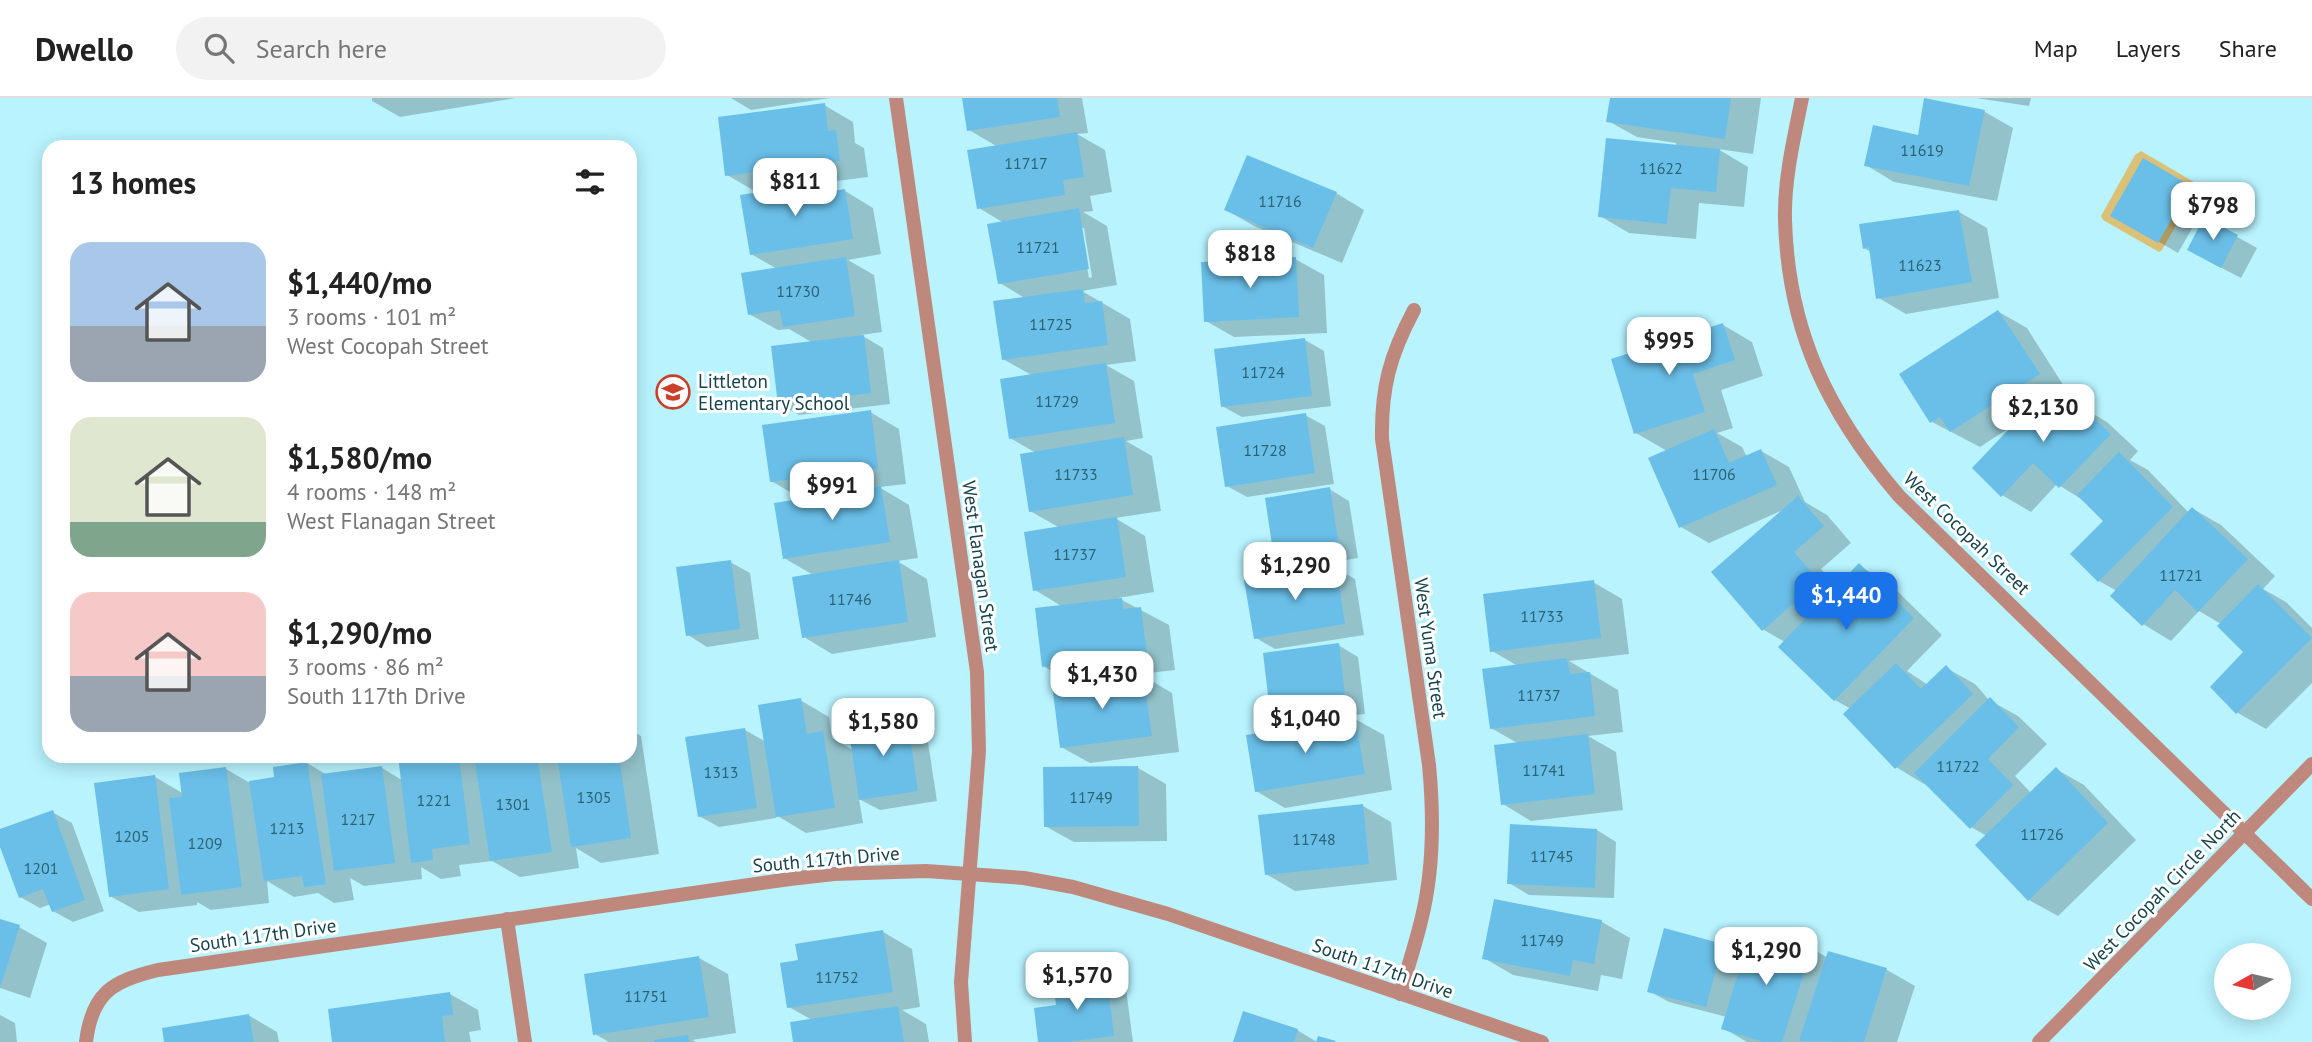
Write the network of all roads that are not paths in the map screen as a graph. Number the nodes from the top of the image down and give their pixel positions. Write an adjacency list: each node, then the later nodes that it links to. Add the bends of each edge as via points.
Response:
1 (896, 98): 6 (street, West Flanagan Street, via 977,671 979,751)
2 (1802, 98): 5 (street, West Cocopah Street, via 1791,149 1785,218 1792,290 1813,362 1850,435 1899,496)
3 (1414, 310): 9 (street, West Yuma Street, via 1388,368 1381,403 1382,439 1433,803 1429,881)
4 (2312, 764): 5 (street, West Cocopah Circle North)
5 (2245, 833): 7 (street, West Cocopah Street); 14 (street, West Cocopah Circle North)
6 (968, 872): 8 (street, South 117th Drive, via 823,875); 9 (street, South 117th Drive, via 1024,878 1121,899); 12 (street, West Flanagan Street, via 961,982)
7 (2312, 899)
8 (507, 919): 10 (street, South 117th Drive, via 136,975 100,998 89,1019); 11 (street)
9 (1400, 994): 13 (street, South 117th Drive)
10 (86, 1042)
11 (524, 1042)
12 (965, 1042)
13 (1542, 1042)
14 (2039, 1042)

